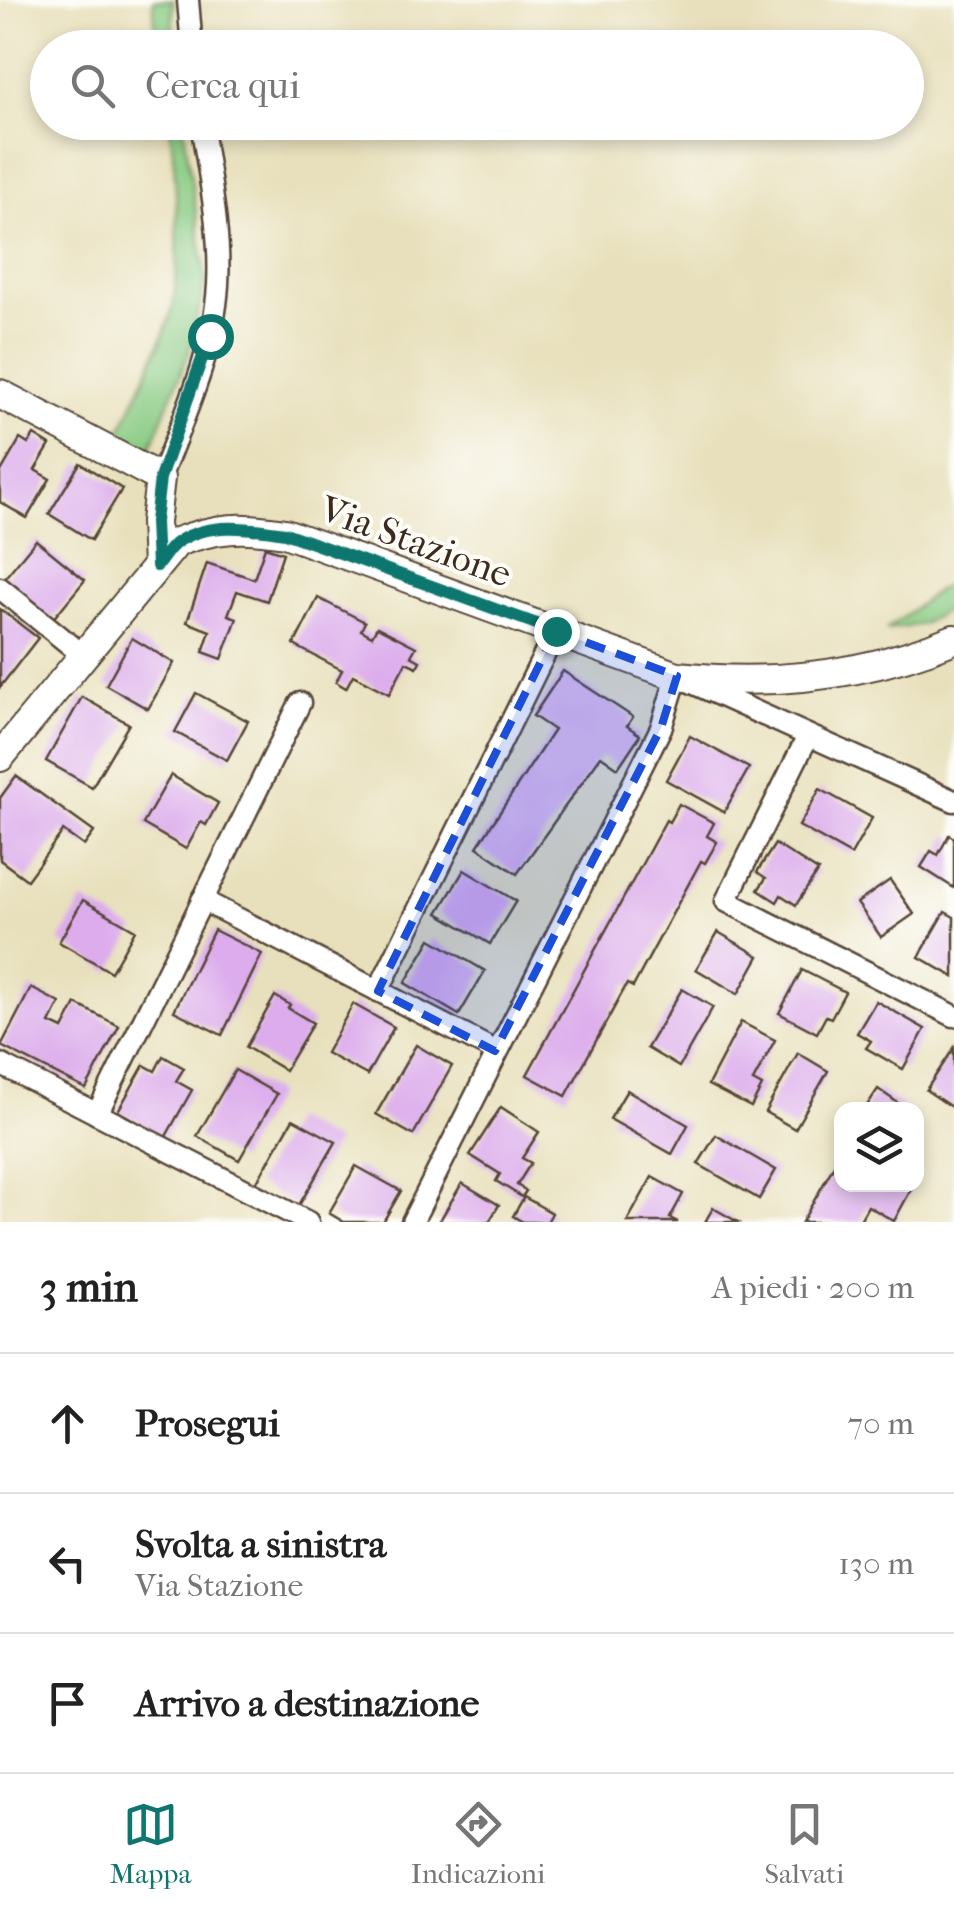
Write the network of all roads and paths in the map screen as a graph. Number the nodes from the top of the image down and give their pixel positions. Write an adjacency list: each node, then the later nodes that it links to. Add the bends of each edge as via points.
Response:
1 (188, 0): 2 (street)
2 (190, 30)
3 (204, 140): 5 (street, via 218,285 210,336)
4 (0, 394): 5 (street)
5 (160, 478): 6 (street)
6 (157, 566): 8 (street, Via Stazione, via 178,542 211,530 285,533); 10 (street, Via Stazione)
7 (0, 588): 10 (street)
8 (556, 631): 11 (street, Via Stazione); 17 (street)
9 (954, 639): 11 (street, Via Stazione, via 840,673 732,682)
10 (84, 656): 14 (street, Via Stazione)
11 (677, 676): 13 (street); 19 (street, via 661,728)
12 (300, 703): 16 (street)
13 (808, 736): 15 (street); 18 (street, via 726,901)
14 (0, 757)
15 (954, 802)
16 (202, 900): 17 (street); 21 (street)
17 (378, 991): 19 (street)
18 (954, 1016)
19 (496, 1051): 23 (street)
20 (0, 1064): 21 (street)
21 (97, 1114): 22 (street)
22 (308, 1222)
23 (412, 1222)

